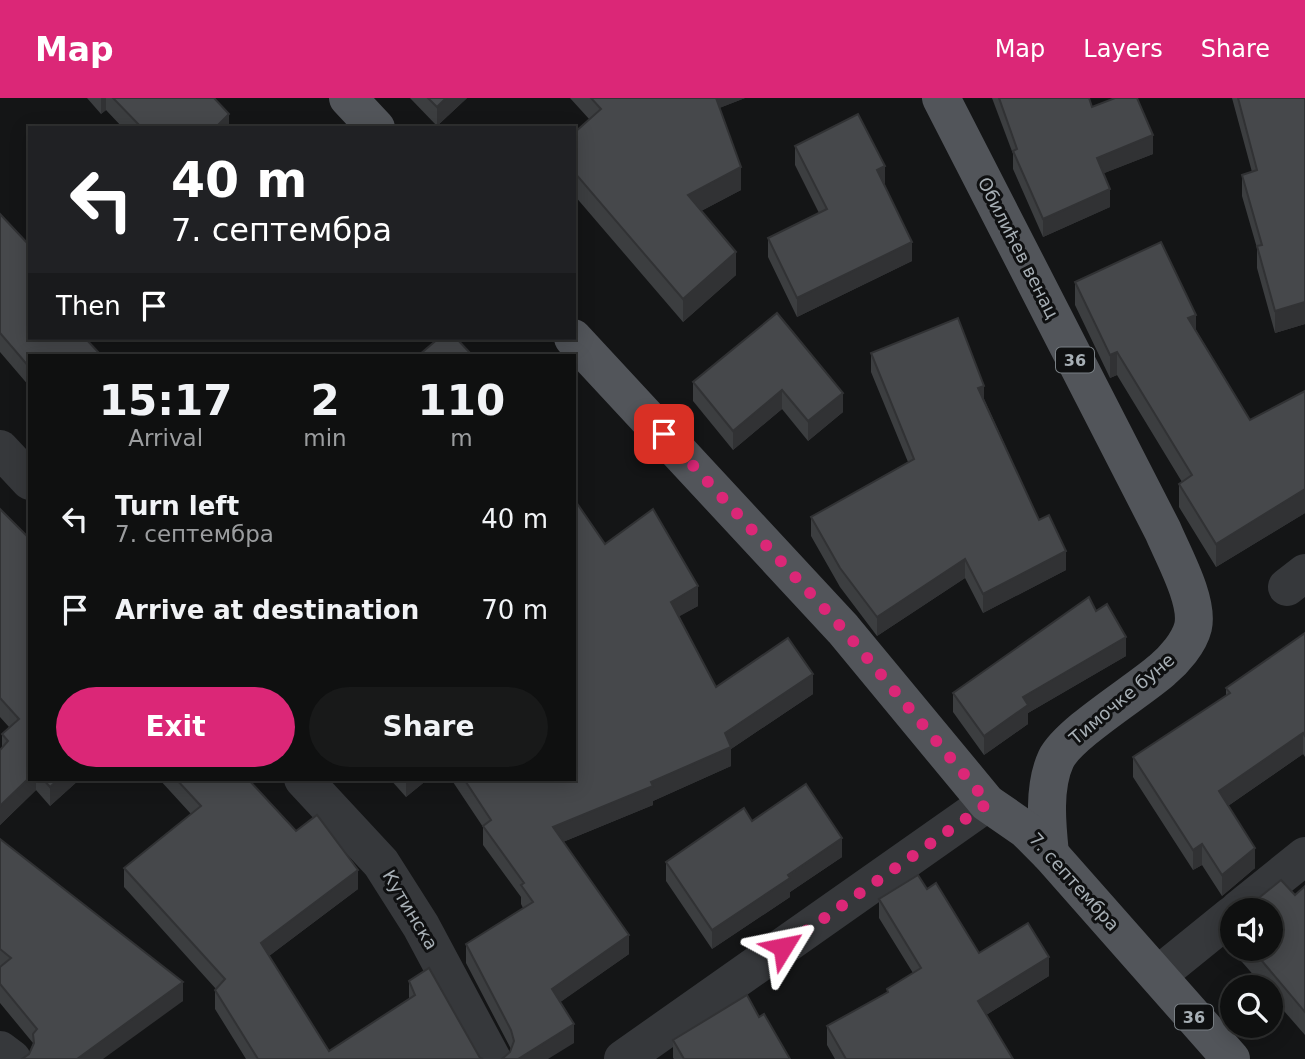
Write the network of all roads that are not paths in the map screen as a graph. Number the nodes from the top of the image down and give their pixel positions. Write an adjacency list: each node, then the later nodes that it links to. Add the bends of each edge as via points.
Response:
1 (348, 98): 3 (main road)
2 (941, 98): 7 (main road, Обилићев венац / 36, via 1163,531 1188,592)
3 (374, 126)
4 (575, 340): 9 (main road, 7. септембра / 36, via 790,569)
5 (0, 449): 6 (street)
6 (28, 479)
7 (1193, 628): 10 (main road, Тимочке буне / 36, via 1167,665 1067,743 1056,758 1048,798)
8 (305, 781): 17 (street, Кутинска, via 381,863 421,926)
9 (988, 803): 10 (main road, 7. септембра / 36); 18 (street)
10 (1050, 854): 14 (main road, 7. септембра / 36)
11 (1305, 856): 12 (street)
12 (1253, 898)
13 (1220, 925): 14 (street)
14 (1157, 975): 19 (main road, 7. септембра / 36)
15 (0, 1050): 16 (street)
16 (12, 1059)
17 (492, 1059)
18 (623, 1059)
19 (1231, 1059)

